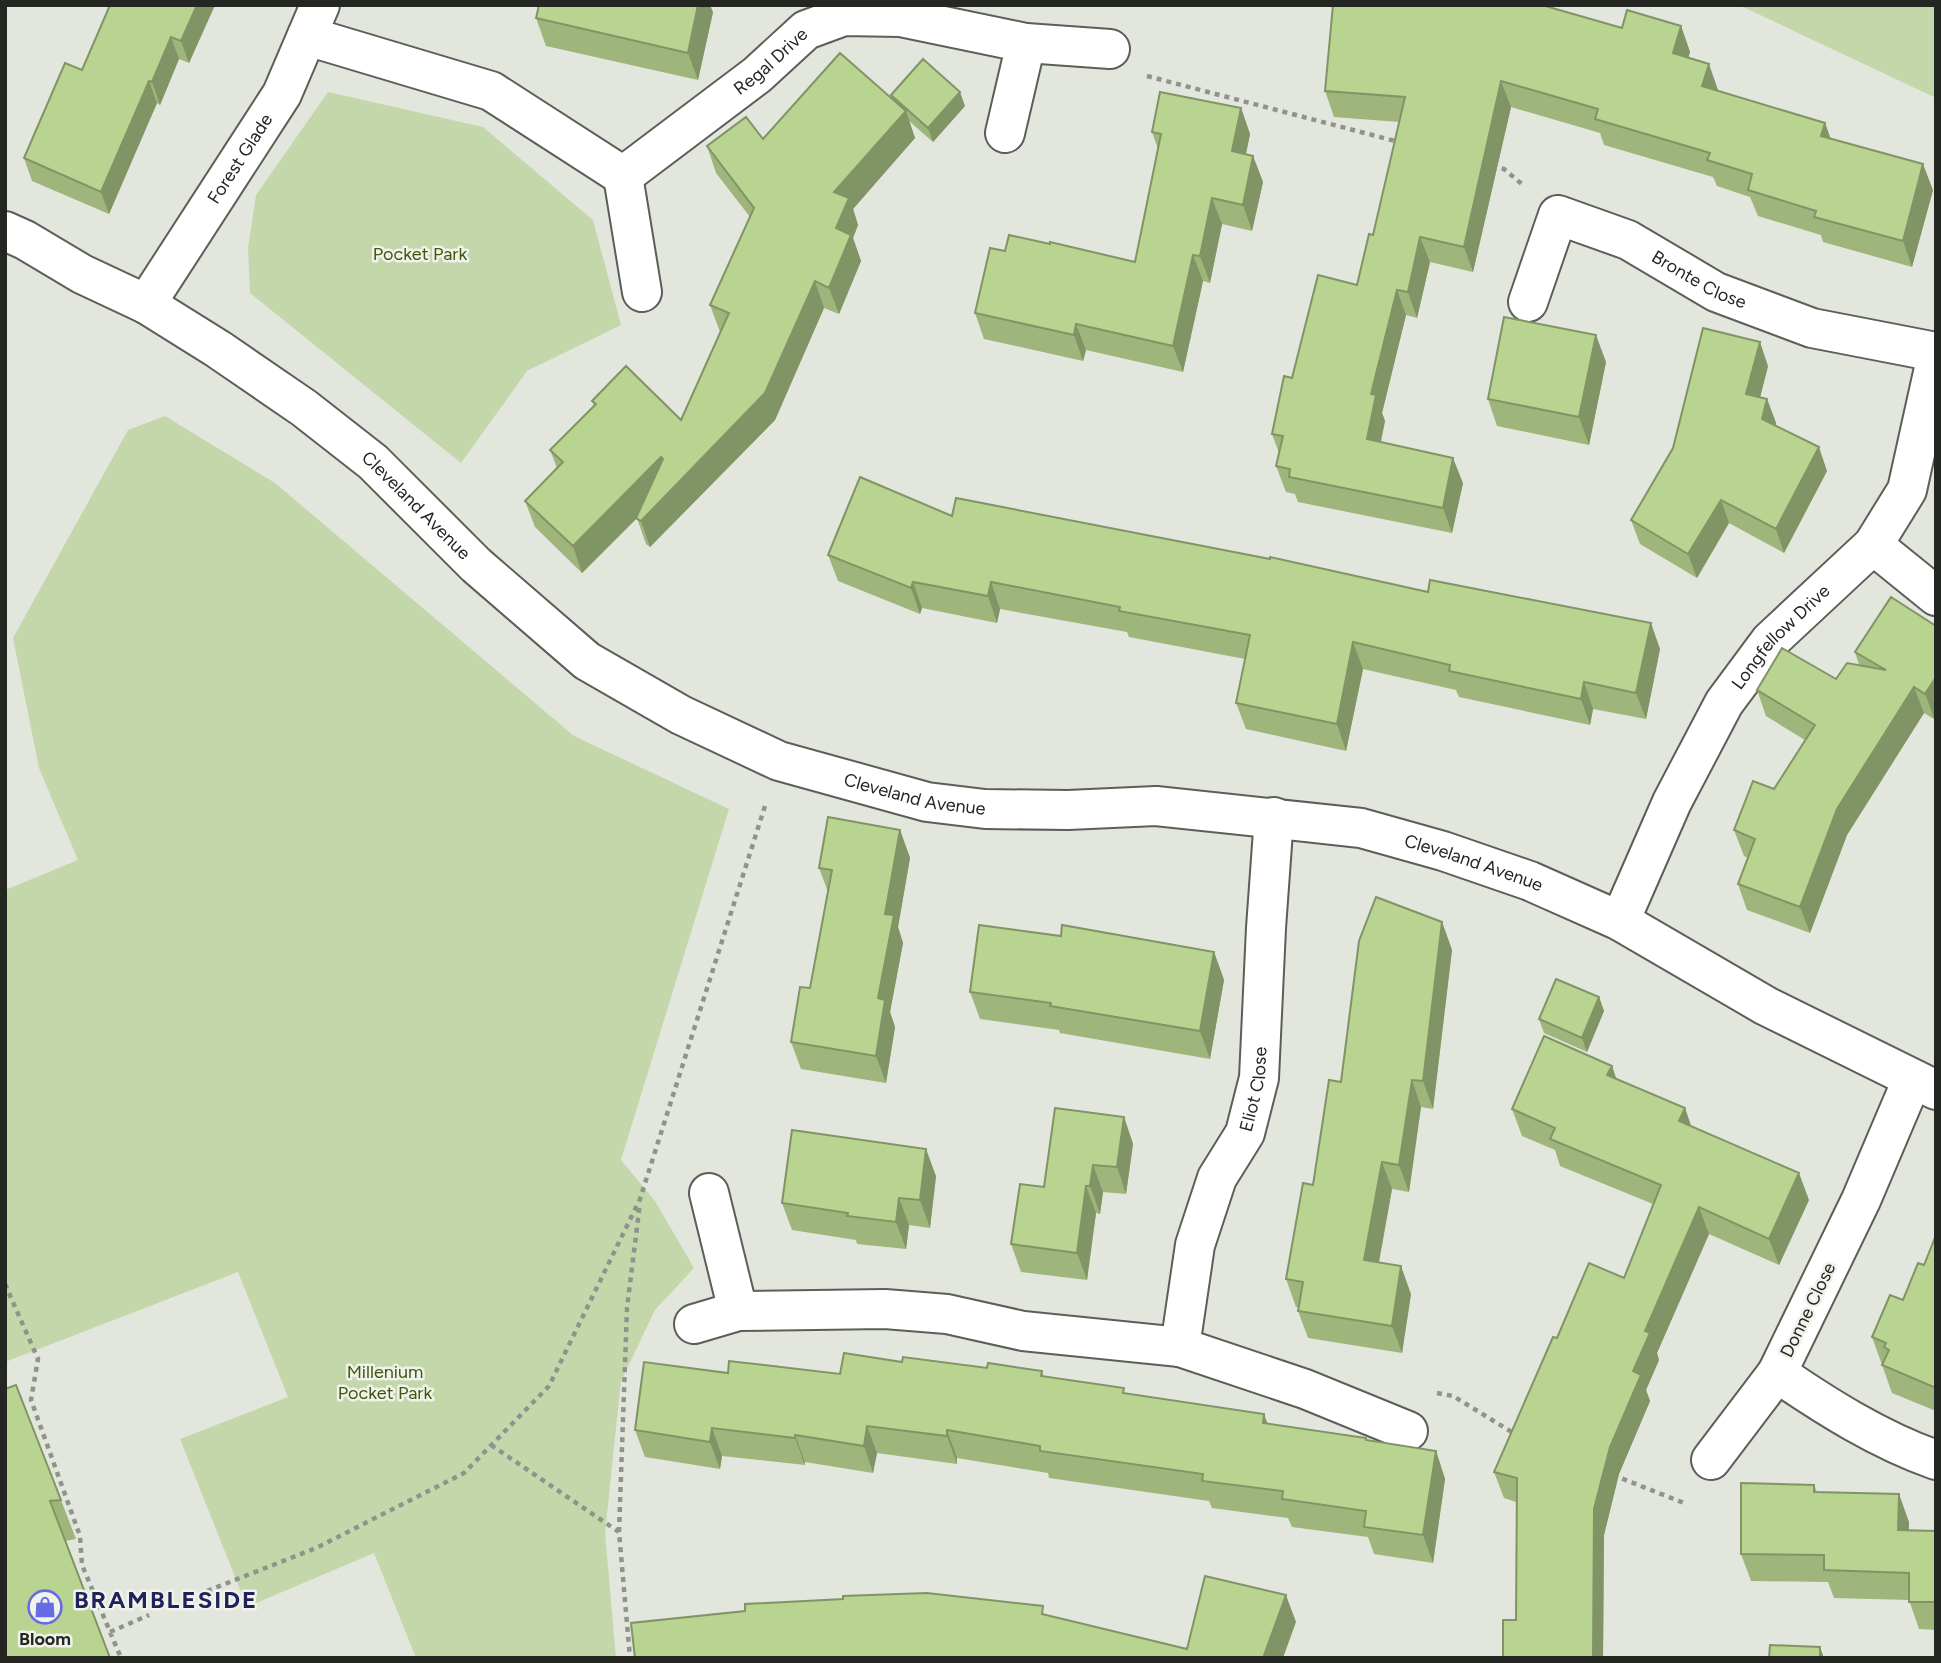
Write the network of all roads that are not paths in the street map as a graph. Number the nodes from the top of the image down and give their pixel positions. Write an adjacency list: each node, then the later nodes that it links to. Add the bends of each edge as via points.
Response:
1 (314, 21): 5 (street, via 491,91); 9 (street, Forest Glade, via 282,94)
2 (1026, 43): 3 (street, Regal Drive); 4 (street); 5 (street, Regal Drive, via 900,17 844,16 806,30 757,75)
3 (1110, 49)
4 (1005, 134)
5 (622, 176): 7 (street)
6 (5, 231): 9 (street, Cleveland Avenue)
7 (642, 292)
8 (1528, 302): 10 (street, Bronte Close, via 1558,215 1628,240 1716,292 1812,328)
9 (146, 304): 14 (street, Cleveland Avenue, via 304,408 373,462 476,565 587,661 681,715 779,761 927,802 985,809 1156,806)
10 (1936, 352)
11 (1936, 359): 12 (street, Longfellow Drive, via 1907,490)
12 (1873, 545): 13 (street); 15 (street, Longfellow Drive, via 1770,641 1724,702 1672,802)
13 (1936, 596)
14 (1275, 817): 15 (street, Cleveland Avenue, via 1361,828 1443,851 1530,881); 20 (street, Eliot Close, via 1259,1078 1245,1133 1217,1178 1195,1245)
15 (1620, 921): 16 (street, Cleveland Avenue, via 1766,1006)
16 (1924, 1085): 21 (street, Donne Close, via 1861,1200)
17 (709, 1193): 18 (street)
18 (738, 1311): 19 (street); 20 (street, via 885,1309 947,1314 1023,1331)
19 (694, 1324)
20 (1180, 1347): 22 (street, via 1305,1389)
21 (1777, 1373): 23 (street); 24 (street, Donne Close, via 1835,1412)
22 (1408, 1431)
23 (1711, 1460)
24 (1936, 1460)

